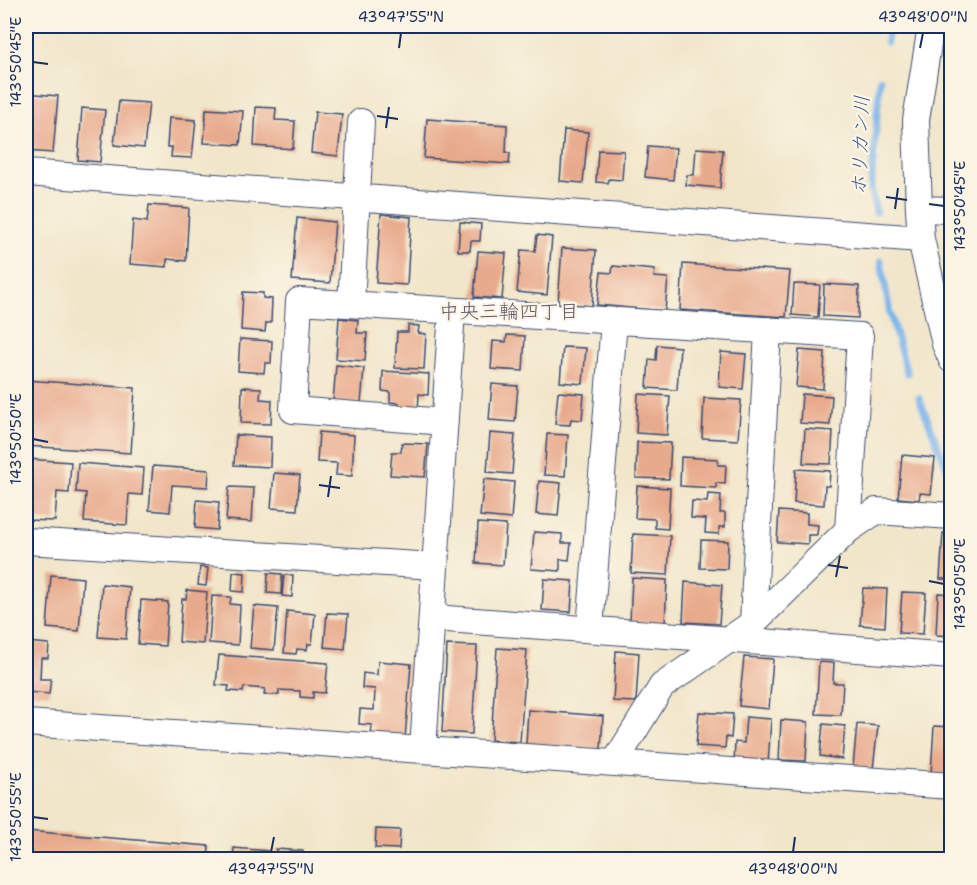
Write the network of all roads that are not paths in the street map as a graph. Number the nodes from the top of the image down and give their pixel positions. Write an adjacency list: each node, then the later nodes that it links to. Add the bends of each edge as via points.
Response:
1 (931, 26): 5 (street, via 916,120)
2 (361, 122): 4 (street)
3 (26, 173): 4 (street)
4 (356, 196): 7 (street); 8 (street)
5 (920, 209): 6 (street); 7 (street)
6 (951, 210)
7 (921, 239): 12 (street)
8 (351, 304): 9 (street); 13 (street, via 299,301 292,410)
9 (452, 310): 10 (street); 13 (street)
10 (614, 321): 11 (street); 20 (street)
11 (768, 330): 15 (street, via 860,336); 19 (street)
12 (951, 360)
13 (445, 422): 17 (street)
14 (951, 516): 15 (street, via 876,511)
15 (848, 530): 19 (street)
16 (26, 541): 17 (street)
17 (435, 566): 18 (street)
18 (433, 618): 20 (street); 24 (street)
19 (753, 623): 21 (street)
20 (590, 629): 21 (street)
21 (733, 639): 22 (street); 25 (street, via 662,686)
22 (951, 656)
23 (26, 723): 24 (street)
24 (423, 749): 25 (street)
25 (615, 762): 26 (street)
26 (951, 786)

